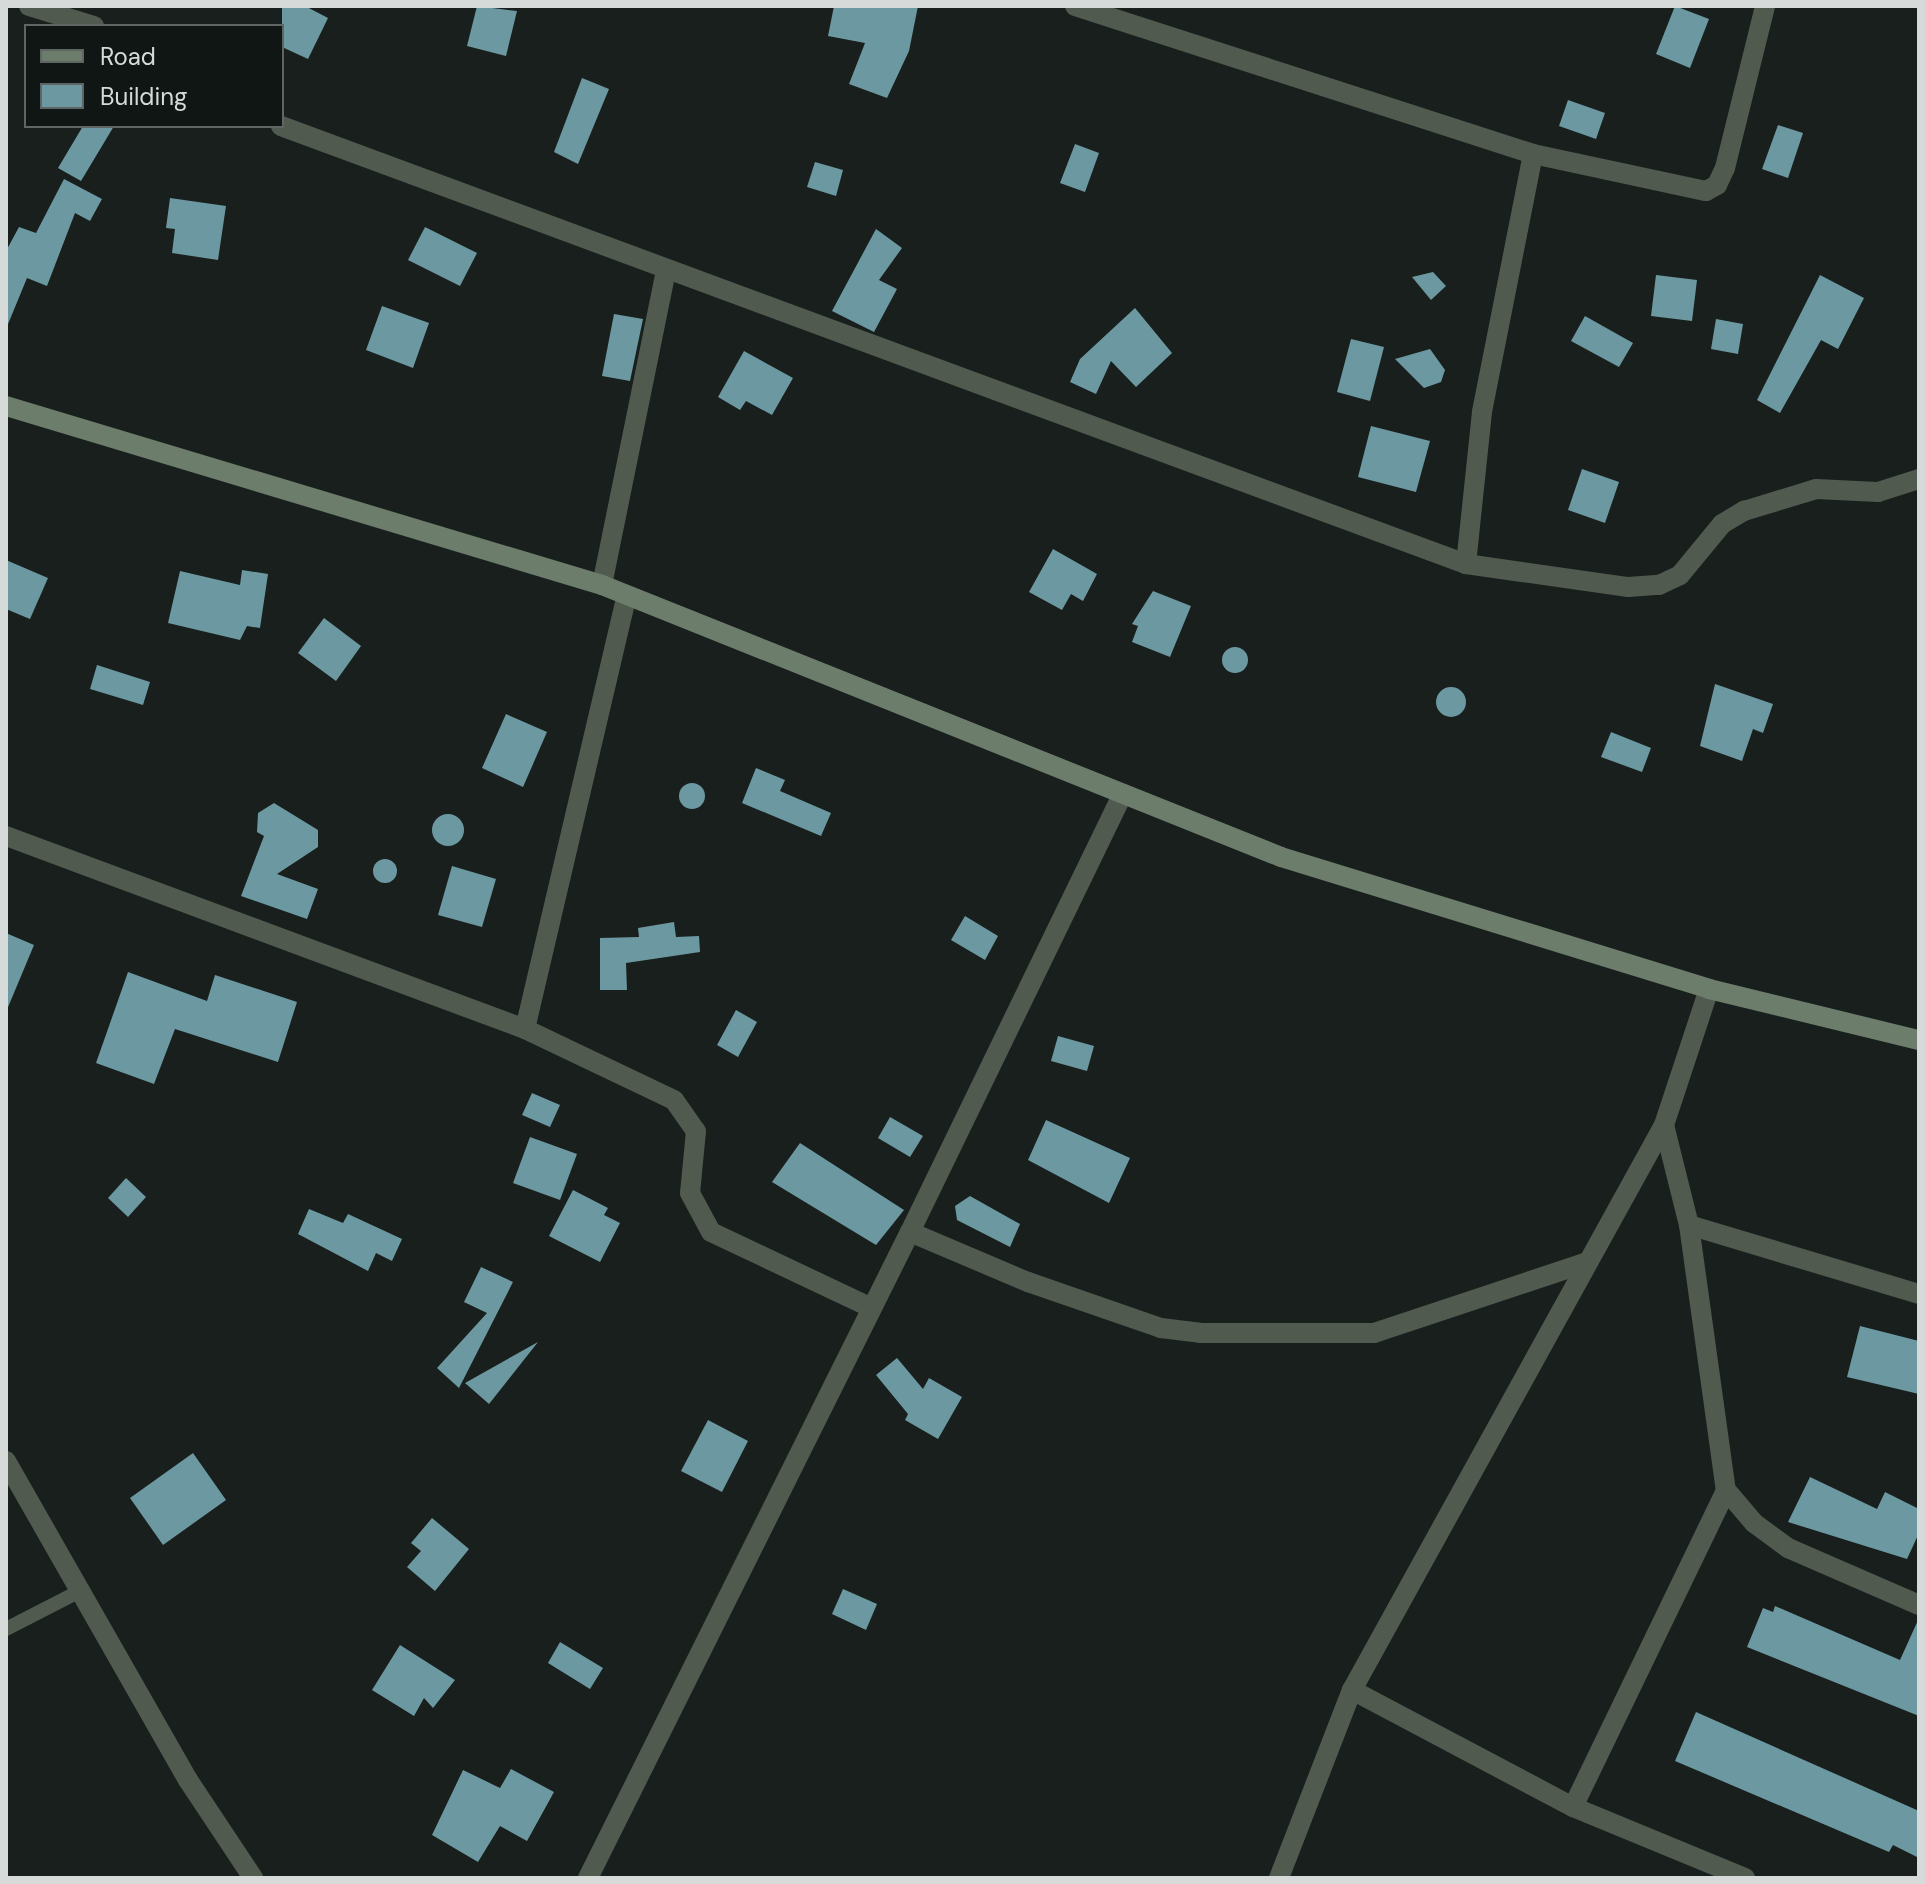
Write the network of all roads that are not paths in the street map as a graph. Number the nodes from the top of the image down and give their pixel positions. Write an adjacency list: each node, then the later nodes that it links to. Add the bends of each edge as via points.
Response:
1 (29, 6): 4 (street)
2 (1075, 6): 6 (street)
3 (1765, 6): 6 (street, via 1725,168 1712,188)
4 (88, 24)
5 (284, 127): 7 (street)
6 (1533, 154): 10 (street, via 1482,412)
7 (666, 271): 10 (street); 11 (street)
8 (6, 406): 11 (street)
9 (1919, 479): 10 (street, via 1878,492 1816,489 1744,511 1722,524 1680,575 1659,585 1628,587)
10 (1466, 564)
11 (602, 585): 12 (street)
12 (626, 599): 13 (street); 16 (street)
13 (1123, 794): 15 (street, via 1281,857); 20 (street)
14 (6, 836): 16 (street)
15 (1709, 989): 17 (street); 18 (street)
16 (525, 1029): 23 (street, via 685,1111 698,1151 690,1193 711,1232)
17 (1919, 1040)
18 (1664, 1125): 19 (street); 21 (street)
19 (1689, 1225): 22 (street); 25 (street)
20 (910, 1232): 21 (street, via 1132,1318 1200,1333 1374,1333); 23 (street)
21 (1584, 1263): 29 (street)
22 (1919, 1294)
23 (870, 1307): 32 (street)
24 (6, 1461): 26 (street)
25 (1726, 1490): 27 (street, via 1761,1529 1788,1548); 30 (street)
26 (78, 1592): 28 (lane); 31 (street)
27 (1919, 1605)
28 (6, 1629)
29 (1352, 1690): 30 (street); 33 (street)
30 (1573, 1807): 34 (street)
31 (253, 1878)
32 (588, 1878)
33 (1279, 1878)
34 (1745, 1878)

